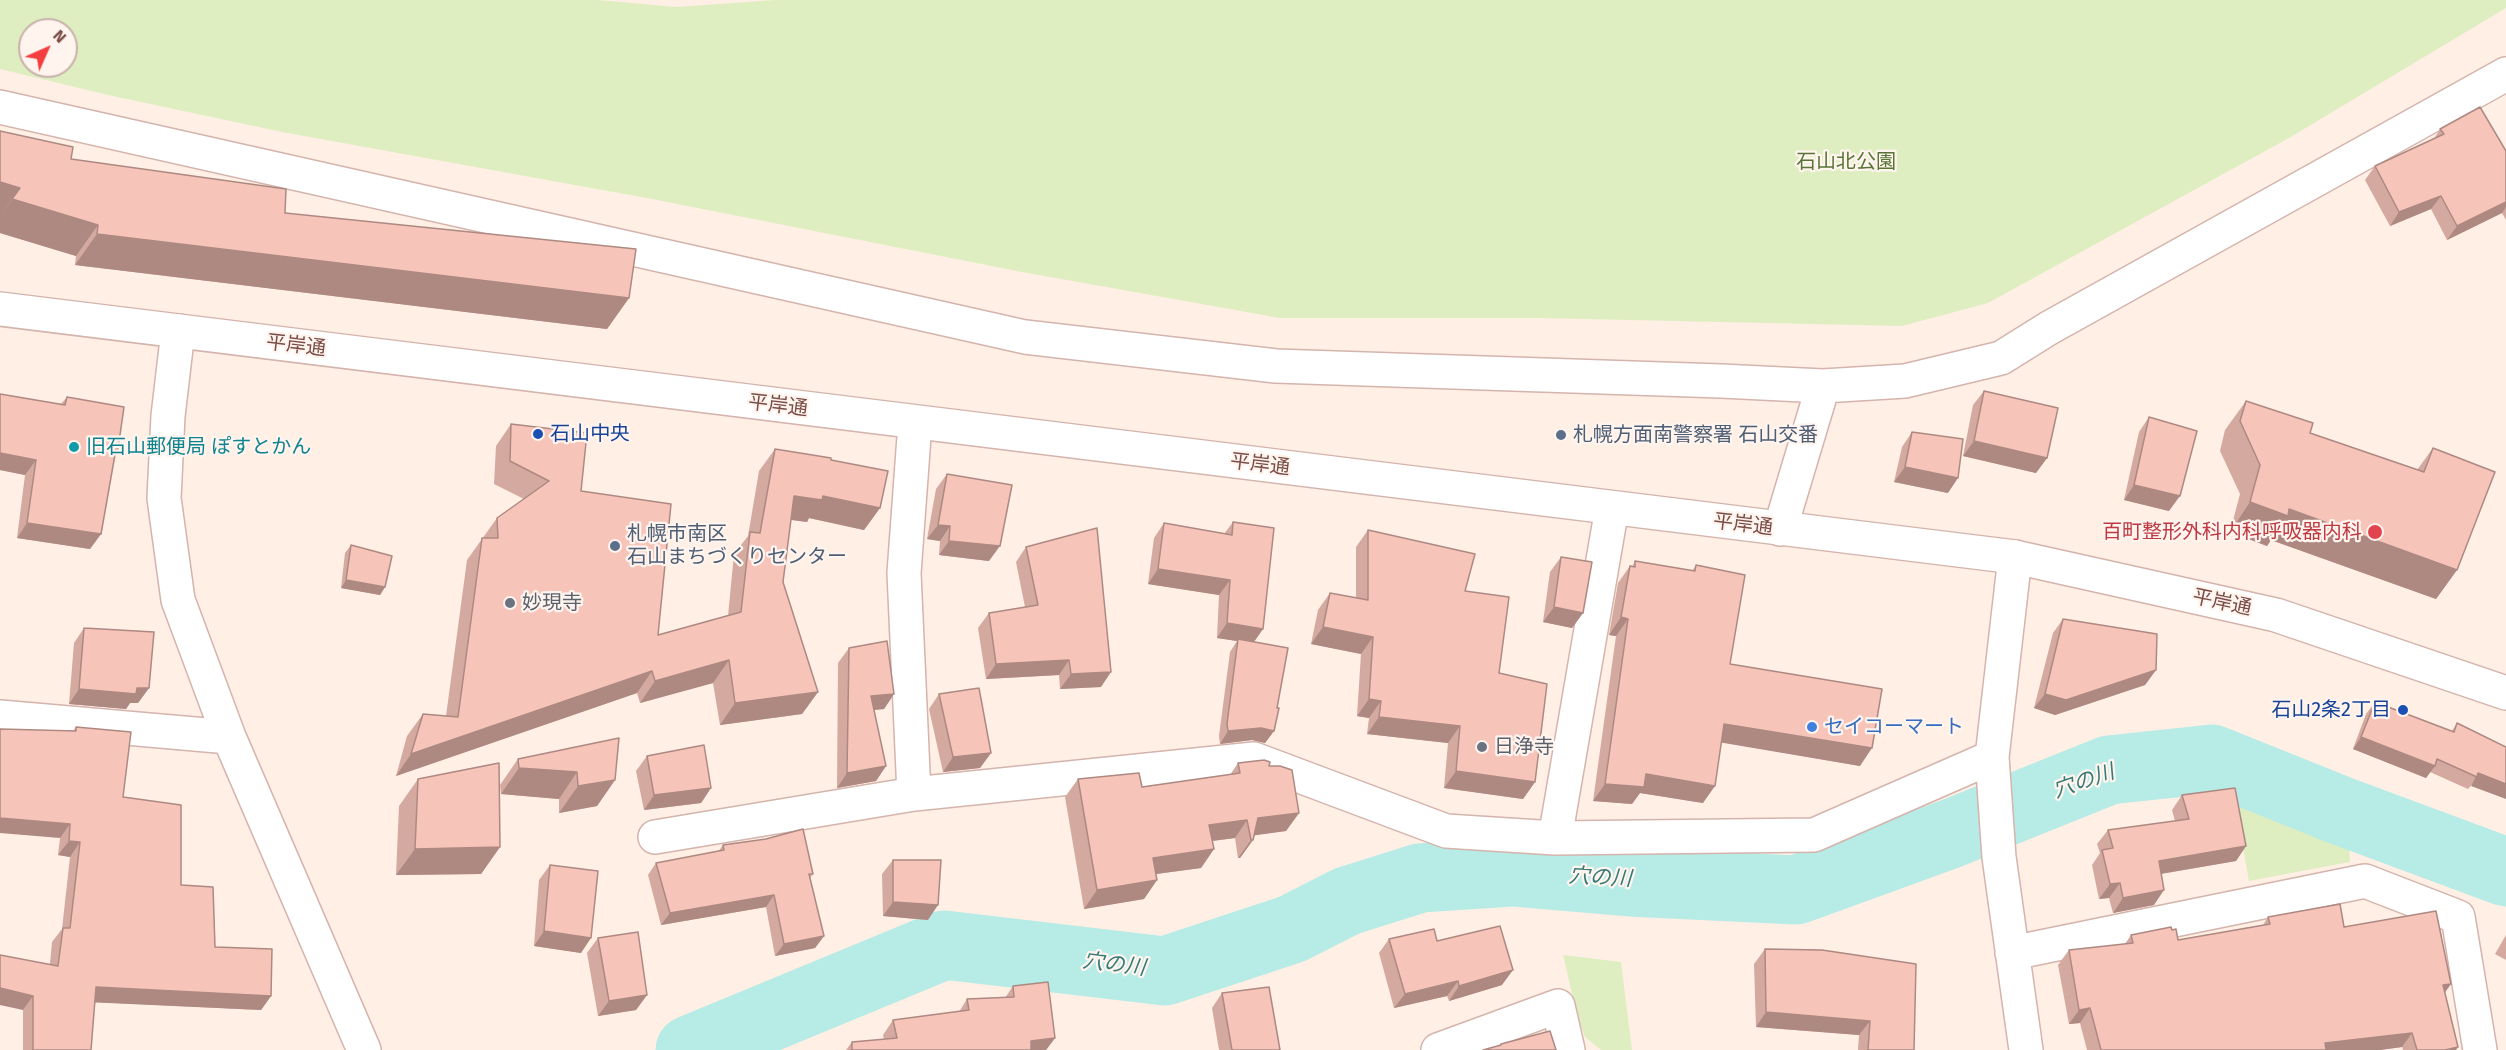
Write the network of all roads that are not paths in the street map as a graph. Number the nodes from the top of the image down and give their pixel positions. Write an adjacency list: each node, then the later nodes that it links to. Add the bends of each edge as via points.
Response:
1 (2506, 74): 5 (street, via 2001,358 1905,381)
2 (0, 107): 5 (street, via 1024,337 1276,366)
3 (0, 309): 4 (street, 平岸通)
4 (178, 331): 6 (street, 平岸通); 12 (street, via 164,498 178,600)
5 (1823, 386): 8 (street)
6 (915, 423): 7 (street, 平岸通); 14 (street, via 904,573)
7 (1612, 508): 8 (street, 平岸通); 16 (street)
8 (1780, 530): 9 (street, 平岸通)
9 (2015, 558): 10 (street, 平岸通, via 2276,615); 13 (street)
10 (2506, 693)
11 (0, 717): 12 (street)
12 (229, 737): 18 (street)
13 (1993, 771): 16 (street, via 1814,836); 17 (street)
14 (914, 794): 15 (street); 16 (street, via 1254,759 1446,831)
15 (655, 837)
16 (1555, 838)
17 (2012, 953): 21 (street); 22 (street, via 2366,881 2458,916)
18 (364, 1050)
19 (1438, 1050): 20 (street, via 1558,1006)
20 (1568, 1050)
21 (2026, 1050)
22 (2480, 1050)

